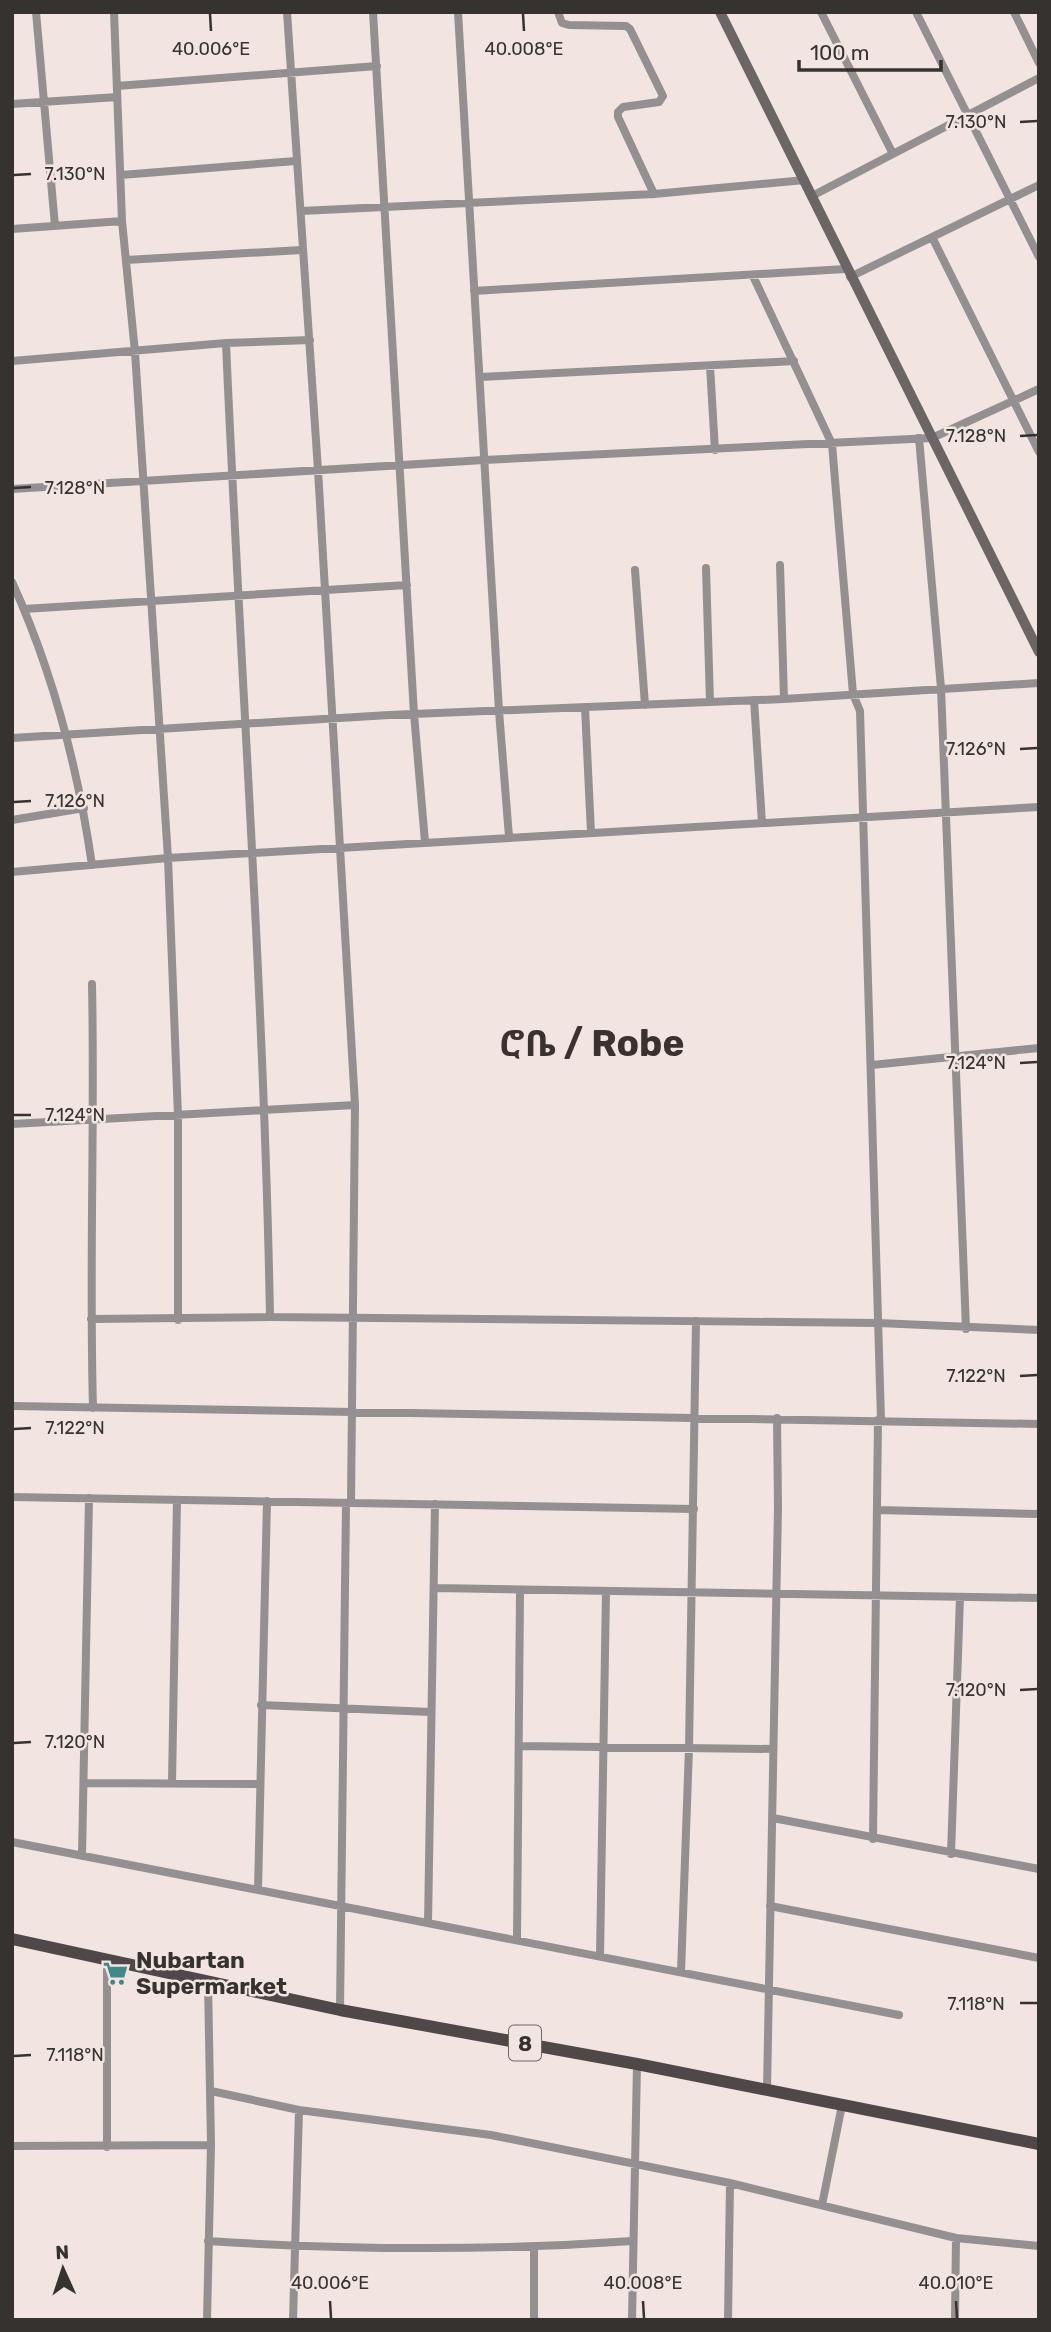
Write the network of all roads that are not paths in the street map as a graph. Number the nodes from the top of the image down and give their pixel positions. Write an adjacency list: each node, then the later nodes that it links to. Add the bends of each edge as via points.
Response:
1 (36, 12): 17 (street)
2 (114, 12): 15 (street)
3 (287, 12): 13 (street)
4 (373, 12): 12 (street)
5 (458, 12): 28 (street)
6 (558, 12): 25 (street, via 562,23 569,25 630,29 663,96 659,102 623,107 618,117)
7 (720, 12): 23 (street)
8 (821, 12): 20 (street)
9 (916, 12): 19 (street)
10 (1014, 12): 11 (street)
11 (1039, 63)
12 (377, 66): 13 (street); 29 (street)
13 (291, 71): 15 (street); 21 (street)
14 (1039, 78): 19 (street)
15 (117, 86): 16 (street)
16 (117, 97): 17 (street); 22 (street)
17 (45, 102): 18 (street); 32 (street)
18 (12, 104)
19 (968, 114): 20 (street); 27 (street)
20 (893, 154): 26 (street)
21 (296, 162): 22 (street); 30 (street)
22 (121, 175): 31 (street)
23 (805, 180): 25 (street); 26 (street)
24 (1039, 185): 27 (street)
25 (654, 194): 28 (street)
26 (813, 197): 38 (street)
27 (1010, 198): 34 (street); 36 (street)
28 (469, 203): 29 (street); 40 (street)
29 (387, 208): 30 (street); 56 (street)
30 (301, 211): 35 (street)
31 (122, 221): 32 (street); 37 (street)
32 (55, 226): 33 (street)
33 (12, 229)
34 (932, 237): 38 (street); 49 (street)
35 (302, 250): 37 (street); 41 (street)
36 (1039, 257)
37 (127, 261): 43 (street)
38 (847, 273): 39 (street); 50 (street)
39 (753, 276): 40 (street); 45 (street)
40 (474, 291): 47 (street)
41 (310, 340): 42 (street); 57 (street)
42 (226, 343): 43 (street); 58 (street)
43 (135, 352): 44 (street); 59 (street)
44 (12, 361)
45 (794, 361): 46 (street); 52 (street)
46 (710, 366): 47 (street); 53 (street)
47 (480, 377): 55 (street)
48 (1039, 389): 49 (street)
49 (1013, 402): 50 (street); 54 (street)
50 (932, 438): 51 (street); 70 (street)
51 (919, 439): 52 (street); 72 (street)
52 (832, 444): 53 (street); 73 (street)
53 (715, 450): 55 (street)
54 (1039, 452)
55 (484, 460): 56 (street); 79 (street)
56 (400, 465): 57 (street); 65 (street)
57 (318, 470): 58 (street); 66 (street)
58 (232, 475): 59 (street); 67 (street)
59 (142, 481): 60 (street); 68 (street)
60 (12, 489)
61 (780, 565): 74 (street)
62 (706, 568): 76 (street)
63 (635, 570): 77 (street)
64 (12, 582): 69 (street)
65 (407, 585): 66 (street); 80 (street)
66 (324, 590): 67 (street); 81 (street)
67 (239, 597): 68 (street); 82 (street)
68 (150, 602): 69 (street); 83 (street)
69 (24, 609): 84 (street)
70 (1039, 652)
71 (1039, 683): 72 (street)
72 (941, 688): 73 (street); 88 (street)
73 (853, 694): 74 (street); 89 (street, via 860,711)
74 (784, 699): 75 (street)
75 (754, 700): 76 (street); 91 (street)
76 (710, 702): 77 (street)
77 (645, 705): 78 (street)
78 (585, 708): 79 (street); 92 (street)
79 (499, 711): 80 (street); 93 (street)
80 (414, 714): 81 (street); 94 (street)
81 (331, 719): 82 (street); 95 (street)
82 (245, 724): 83 (street); 96 (street)
83 (159, 730): 84 (street); 97 (street)
84 (65, 736): 85 (street); 87 (street)
85 (12, 738)
86 (1039, 807): 88 (street)
87 (84, 808): 90 (street); 98 (street)
88 (947, 813): 89 (street); 102 (street)
89 (865, 817): 91 (street); 103 (street)
90 (12, 820)
91 (762, 823): 92 (street)
92 (592, 833): 93 (street)
93 (509, 837): 94 (street)
94 (425, 842): 95 (street)
95 (338, 848): 96 (street); 104 (street)
96 (250, 853): 97 (street); 105 (street)
97 (168, 858): 98 (street); 106 (street)
98 (92, 865): 99 (street)
99 (12, 872)
100 (92, 984): 107 (street)
101 (1039, 1048): 102 (street)
102 (955, 1056): 103 (street); 115 (street)
103 (872, 1065): 114 (street)
104 (355, 1105): 105 (street); 110 (street)
105 (266, 1109): 106 (street); 109 (street)
106 (178, 1115): 107 (street); 112 (street)
107 (95, 1120): 108 (street); 111 (street)
108 (12, 1124)
109 (270, 1317): 110 (street); 112 (street)
110 (353, 1318): 113 (street); 119 (street)
111 (91, 1319): 112 (street); 118 (street)
112 (178, 1320)
113 (696, 1321): 114 (street); 120 (street)
114 (878, 1323): 115 (street); 122 (street)
115 (966, 1329): 116 (street)
116 (1039, 1329)
117 (12, 1406): 118 (street)
118 (93, 1408): 119 (street)
119 (352, 1411): 120 (street); 128 (street)
120 (694, 1416): 121 (street); 130 (street)
121 (777, 1418): 122 (street); 137 (street)
122 (880, 1420): 123 (street); 131 (street)
123 (1039, 1424)
124 (12, 1497): 125 (street)
125 (89, 1498): 126 (street); 148 (street)
126 (177, 1500): 127 (street); 149 (street)
127 (267, 1501): 128 (street); 141 (street)
128 (349, 1503): 129 (street); 142 (street)
129 (435, 1504): 130 (street); 133 (street)
130 (694, 1509): 136 (street)
131 (877, 1510): 132 (street); 138 (street)
132 (1039, 1514)
133 (435, 1588): 135 (street); 143 (street)
134 (607, 1591): 135 (street); 136 (street); 145 (street)
135 (520, 1592): 144 (street)
136 (693, 1592): 137 (street); 146 (street)
137 (776, 1593): 138 (street); 147 (street)
138 (875, 1595): 139 (street); 152 (street)
139 (960, 1597): 140 (street); 154 (street)
140 (1039, 1598)
141 (261, 1705): 142 (street); 150 (street)
142 (346, 1708): 143 (street); 158 (street)
143 (431, 1712): 160 (street)
144 (519, 1746): 145 (street); 162 (street)
145 (605, 1746): 146 (street); 163 (street)
146 (689, 1748): 147 (street); 166 (street)
147 (773, 1749): 151 (street)
148 (84, 1783): 149 (street); 155 (street)
149 (172, 1783): 150 (street)
150 (258, 1784): 157 (street)
151 (773, 1818): 152 (street); 159 (street)
152 (873, 1839): 154 (street)
153 (12, 1842): 155 (street)
154 (951, 1854): 156 (street)
155 (82, 1856): 157 (street)
156 (1039, 1869)
157 (258, 1890): 158 (street)
158 (341, 1906): 160 (street); 169 (street)
159 (770, 1906): 165 (street); 168 (street)
160 (428, 1923): 162 (street)
161 (12, 1939): 164 (main road, 8)
162 (517, 1940): 163 (street)
163 (600, 1956): 166 (street)
164 (107, 1958): 167 (main road, 8); 179 (street)
165 (1039, 1958)
166 (681, 1972): 168 (street)
167 (208, 1982): 169 (main road, 8); 173 (street)
168 (770, 1989): 170 (street); 172 (street)
169 (340, 2010): 171 (main road, 8)
170 (899, 2015)
171 (637, 2064): 172 (main road, 8); 180 (street)
172 (767, 2090): 174 (main road, 8)
173 (211, 2091): 175 (street); 177 (street)
174 (842, 2105): 176 (main road, 8); 182 (street)
175 (299, 2110): 180 (street, via 491,2135); 186 (street)
176 (1039, 2144)
177 (211, 2145): 179 (street); 185 (street)
178 (12, 2146): 179 (street)
179 (107, 2147)
180 (634, 2163): 181 (street); 184 (street)
181 (730, 2183): 182 (street); 193 (street)
182 (822, 2205): 183 (street)
183 (956, 2238): 187 (street); 194 (street)
184 (632, 2241): 188 (street); 192 (street)
185 (208, 2242): 186 (street); 189 (street)
186 (294, 2246): 188 (street); 190 (street)
187 (1039, 2246)
188 (534, 2248): 191 (street)
189 (207, 2320)
190 (293, 2320)
191 (534, 2320)
192 (632, 2320)
193 (728, 2320)
194 (955, 2320)

